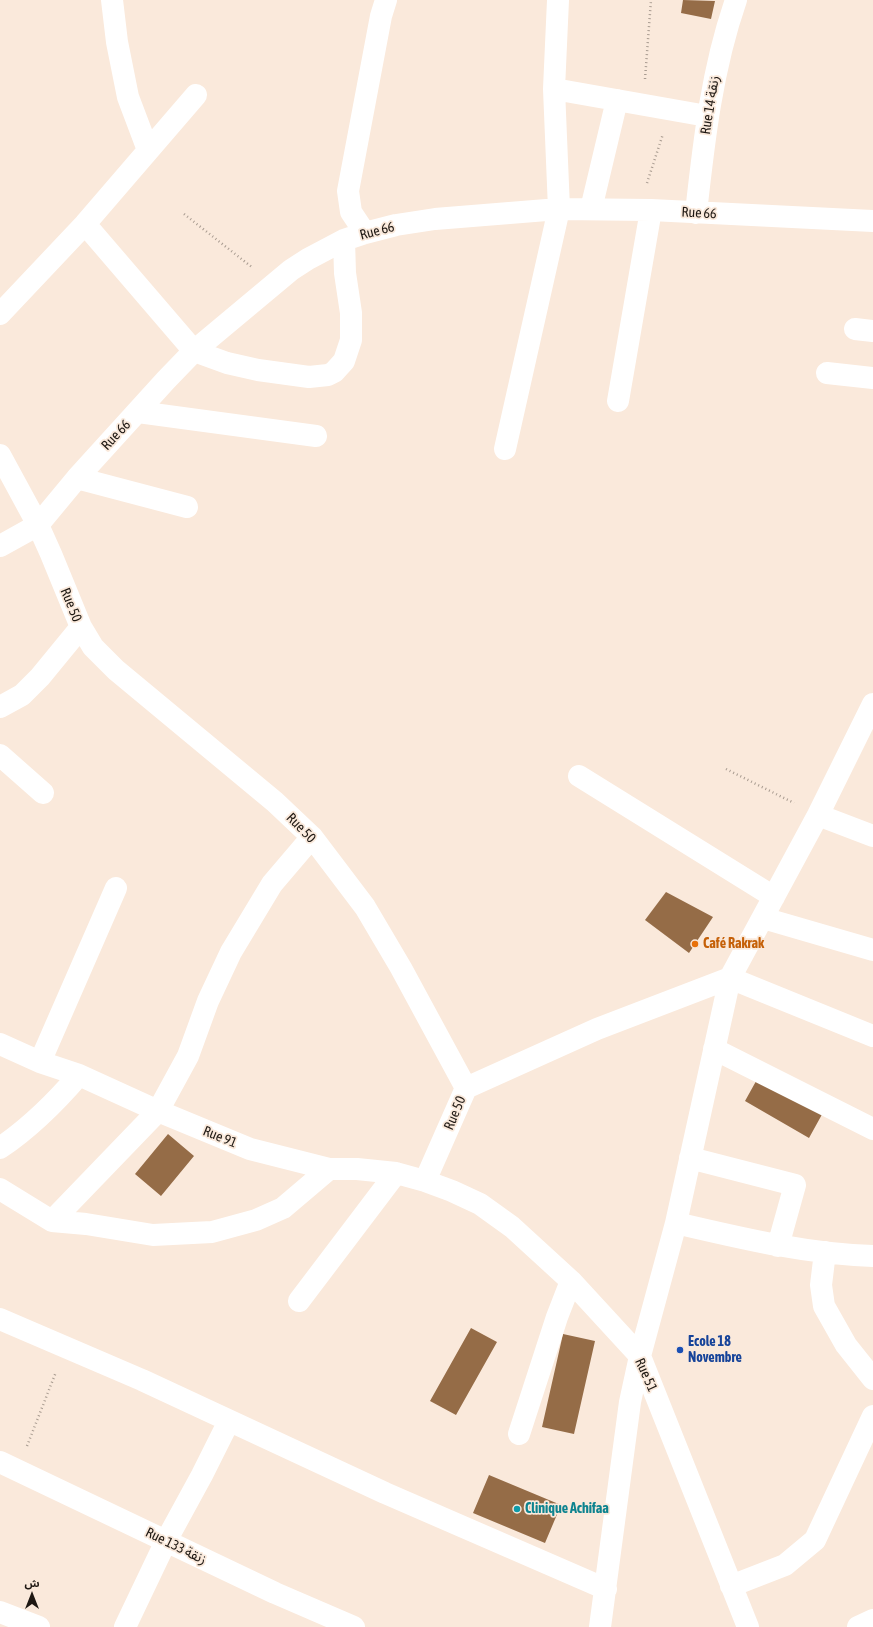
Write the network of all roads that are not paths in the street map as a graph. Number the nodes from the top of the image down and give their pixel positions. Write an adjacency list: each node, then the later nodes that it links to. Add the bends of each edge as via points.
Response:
1 (112, 0): 9 (street, via 128,98)
2 (386, 0): 16 (street, via 348,191 351,212)
3 (558, 0): 5 (street)
4 (736, 0): 8 (street, Rue 14 زنقة, via 716,71)
5 (554, 89): 7 (street); 10 (street)
6 (196, 95): 9 (street)
7 (617, 100): 8 (street); 11 (street)
8 (707, 116): 13 (street, Rue 14 زنقة)
9 (148, 150): 15 (street)
10 (559, 209): 11 (street, Rue 66); 16 (street, Rue 66, via 435,219); 25 (street)
11 (591, 209): 12 (street, Rue 66)
12 (644, 210): 13 (street, Rue 66); 22 (street)
13 (696, 213): 14 (street, Rue 66)
14 (873, 221)
15 (85, 224): 18 (street); 19 (street)
16 (365, 233): 17 (street, Rue 66)
17 (344, 240): 19 (street, Rue 66, via 308,258); 19 (street, via 352,335 344,361 334,372 309,377 258,370 227,363)
18 (0, 314)
19 (194, 351): 23 (street, Rue 66)
20 (826, 373): 21 (street)
21 (873, 378)
22 (618, 401)
23 (138, 412): 24 (street); 27 (street, Rue 66)
24 (316, 436)
25 (505, 449)
26 (0, 455): 29 (street, Rue 50)
27 (77, 478): 28 (street); 29 (street, Rue 66)
28 (187, 507)
29 (38, 525): 30 (street, Rue 66); 31 (street, Rue 50, via 52,554)
30 (0, 546)
31 (80, 628): 33 (street, via 22,695); 39 (street, Rue 50, via 116,670 276,802)
32 (873, 704): 37 (street)
33 (0, 707)
34 (0, 755): 36 (street)
35 (579, 776): 41 (street)
36 (43, 793)
37 (818, 815): 38 (street); 41 (street)
38 (873, 836)
39 (312, 837): 50 (street, Rue 50, via 365,907); 51 (street, via 272,884 230,952 208,1001 188,1056)
40 (116, 888): 48 (street)
41 (774, 897): 42 (street)
42 (763, 918): 43 (street); 44 (street)
43 (873, 950)
44 (730, 978): 45 (street); 47 (street); 50 (street, via 597,1029)
45 (873, 1036)
46 (0, 1044): 48 (street, Rue 91)
47 (714, 1049): 52 (street); 54 (street)
48 (40, 1062): 49 (street, Rue 91)
49 (79, 1074): 51 (street, Rue 91); 53 (street, via 42,1116)
50 (466, 1088): 57 (street, Rue 50)
51 (158, 1111): 55 (street, Rue 91, via 250,1149); 60 (street)
52 (873, 1129)
53 (0, 1148)
54 (690, 1158): 61 (street); 62 (street, via 795,1185)
55 (329, 1169): 56 (street, Rue 91); 60 (street, via 283,1208 256,1220 212,1232 152,1235)
56 (396, 1173): 57 (street, Rue 91); 66 (street)
57 (426, 1181): 59 (street, Rue 91)
58 (0, 1189): 60 (street)
59 (452, 1191): 65 (street, Rue 51, via 480,1204 512,1227)
60 (52, 1221)
61 (676, 1223): 62 (street); 68 (street)
62 (778, 1246): 63 (street)
63 (825, 1252): 64 (street); 69 (street, via 821,1285 824,1306 846,1345)
64 (873, 1256)
65 (571, 1281): 68 (street, Rue 51); 72 (street)
66 (299, 1301)
67 (0, 1319): 71 (street)
68 (640, 1356): 75 (street, Rue 51); 76 (street, via 630,1402)
69 (873, 1379)
70 (873, 1416): 75 (street, via 815,1540 785,1566)
71 (229, 1420): 74 (street); 76 (street, via 385,1493)
72 (519, 1434)
73 (9, 1466): 74 (street, Rue 133 زنقة)
74 (166, 1541): 80 (street); 81 (street, Rue 133 زنقة)
75 (731, 1586): 83 (street, Rue 51)
76 (606, 1589): 82 (street)
77 (0, 1612): 79 (street)
78 (873, 1620): 84 (street)
79 (39, 1627)
80 (124, 1627)
81 (354, 1627)
82 (600, 1627)
83 (748, 1627)
84 (858, 1627)

